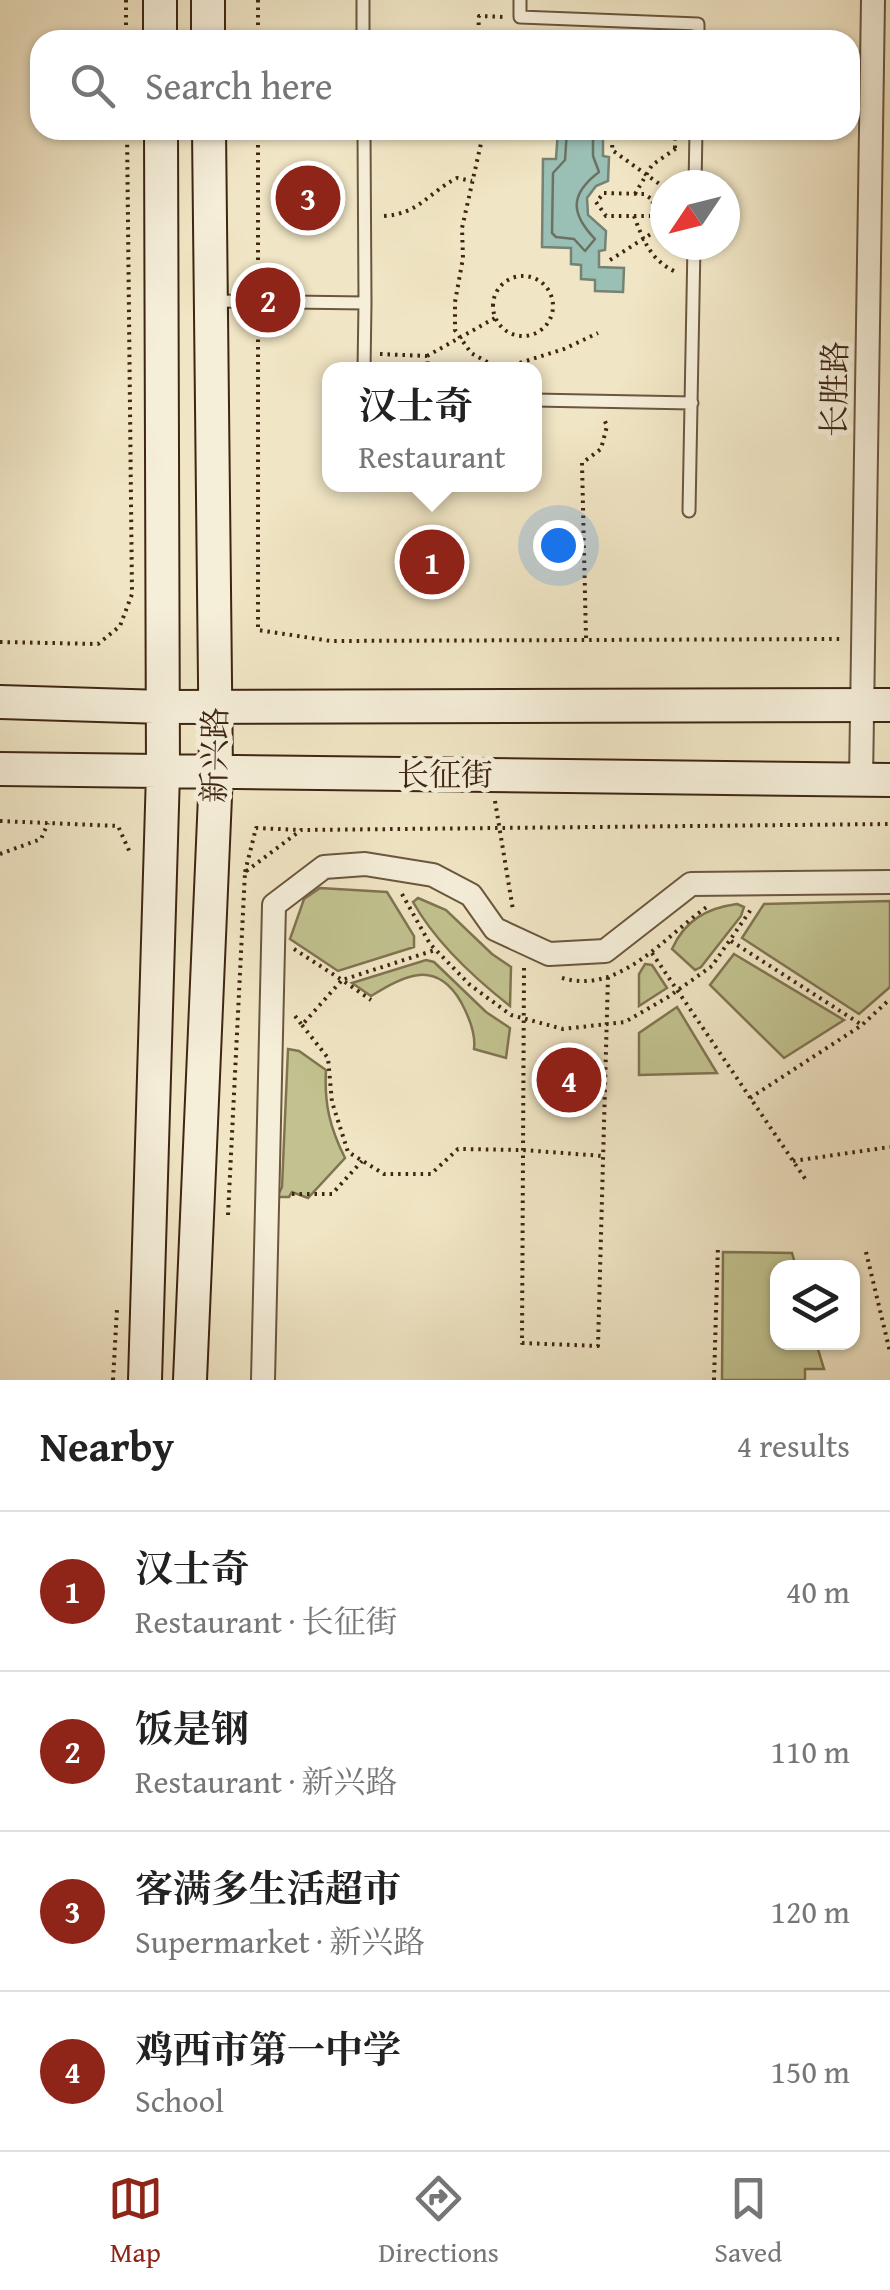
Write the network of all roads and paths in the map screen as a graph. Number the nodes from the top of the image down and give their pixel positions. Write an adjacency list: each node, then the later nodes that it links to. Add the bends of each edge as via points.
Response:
1 (126, 0): 9 (path)
2 (160, 0): 10 (main road)
3 (208, 0): 11 (main road)
4 (258, 0): 12 (path)
5 (363, 0): 13 (lane)
6 (520, 0): 8 (lane)
7 (873, 0): 56 (street, 长胜路)
8 (520, 17): 14 (path, via 479,16); 15 (lane, via 698,24)
9 (126, 30)
10 (160, 30)
11 (208, 30)
12 (258, 30)
13 (364, 30)
14 (478, 30)
15 (698, 30)
16 (127, 140): 58 (path, via 132,594 120,626 98,644)
17 (160, 140): 62 (main road, 新兴路)
18 (209, 140): 40 (main road, 新兴路)
19 (258, 140): 39 (path)
20 (364, 140): 32 (lane)
21 (482, 140): 30 (path)
22 (612, 140): 28 (path, via 612,150)
23 (675, 140): 26 (path)
24 (689, 140): 26 (path)
25 (696, 140): 27 (lane)
26 (675, 148): 28 (path)
27 (696, 170)
28 (646, 174): 29 (path); 31 (path)
29 (650, 177)
30 (472, 181): 32 (path, via 457,178 423,205 396,215); 45 (path, via 455,302)
31 (635, 194): 33 (path, via 653,200 652,216); 33 (path, via 604,193 596,202 606,216)
32 (364, 216): 42 (lane)
33 (634, 216): 35 (path)
34 (650, 234): 35 (path)
35 (642, 238): 36 (path); 38 (path, via 664,267)
36 (610, 260)
37 (694, 260): 38 (lane)
38 (694, 280): 54 (lane)
39 (258, 284)
40 (211, 302): 42 (lane); 60 (main road, 新兴路)
41 (258, 303): 57 (path, via 258,630 331,640)
42 (364, 303): 46 (lane)
43 (495, 318): 43 (path, via 498,289 513,278 541,282 552,299 550,318 536,333 507,332); 45 (path)
44 (598, 333): 51 (path)
45 (460, 337): 47 (path); 50 (path)
46 (365, 353): 47 (path); 48 (lane)
47 (427, 356): 49 (path)
48 (364, 362)
49 (427, 362)
50 (487, 362)
51 (527, 362)
52 (542, 400): 53 (lane)
53 (596, 401): 54 (lane); 57 (path, via 608,426 602,449 582,463)
54 (692, 403): 55 (lane)
55 (689, 510)
56 (862, 639): 57 (path); 61 (street, 长胜路)
57 (586, 640)
58 (0, 642)
59 (0, 702): 62 (main road)
60 (215, 704): 61 (main road); 62 (main road); 66 (main road, 新兴路)
61 (876, 705): 67 (street, 长胜路)
62 (164, 706): 65 (main road, 新兴路)
63 (0, 769): 65 (main road, 长征街)
64 (492, 773): 66 (main road, 长征街); 67 (main road, 长征街); 71 (path)
65 (163, 774): 66 (main road, 长征街); 104 (main road, 新兴路)
66 (216, 774): 105 (main road, 新兴路)
67 (876, 780)
68 (0, 821): 69 (path)
69 (48, 823): 73 (path, via 42,839); 74 (path, via 118,826)
70 (890, 824): 71 (path)
71 (498, 826): 72 (path); 77 (path)
72 (301, 830): 75 (path); 75 (path, via 256,828)
73 (0, 854)
74 (133, 864)
75 (245, 872): 98 (path)
76 (890, 882): 106 (street, via 691,884 605,951 549,954 495,929 471,894 433,875 365,864 324,867 274,905)
77 (514, 914)
78 (729, 940): 88 (path)
79 (285, 942): 84 (path)
80 (435, 950): 84 (path)
81 (652, 953): 90 (path)
82 (524, 967): 92 (path)
83 (608, 976): 93 (path)
84 (342, 980): 85 (path); 87 (path)
85 (370, 1000)
86 (890, 1000): 88 (path)
87 (302, 1025): 89 (path, via 288,1009); 94 (path, via 328,1058 342,1136 348,1152)
88 (862, 1025): 90 (path)
89 (287, 1028)
90 (750, 1098): 95 (path)
91 (890, 1147): 95 (path)
92 (523, 1150): 93 (path); 93 (path, via 522,1342 598,1346); 94 (path, via 458,1149 431,1174 384,1174)
93 (603, 1156)
94 (362, 1161): 97 (path, via 332,1194)
95 (793, 1161): 96 (path)
96 (806, 1180)
97 (276, 1194)
98 (227, 1224)
99 (718, 1245): 107 (path)
100 (866, 1252): 102 (path)
101 (117, 1302): 103 (path)
102 (890, 1352)
103 (114, 1380)
104 (145, 1380)
105 (190, 1380)
106 (262, 1380)
107 (714, 1380)

